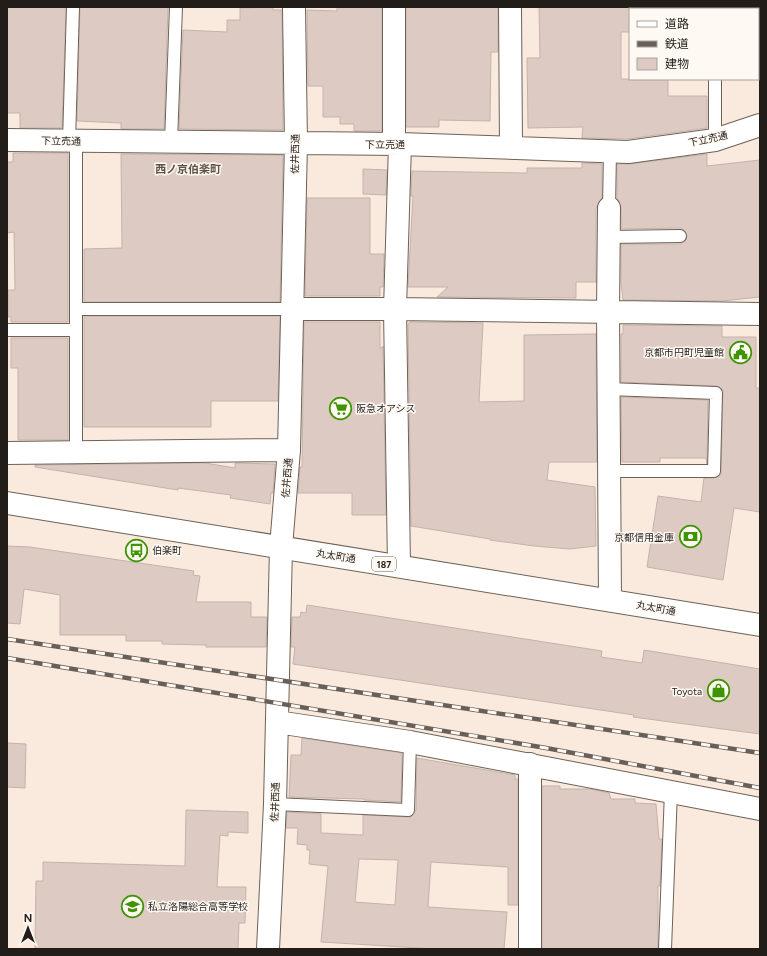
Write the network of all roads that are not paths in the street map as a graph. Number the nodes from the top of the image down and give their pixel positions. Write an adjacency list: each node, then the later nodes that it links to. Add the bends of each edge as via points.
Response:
1 (73, 7): 10 (lane)
2 (176, 7): 11 (lane)
3 (294, 7): 12 (street, 佐井西通)
4 (394, 7): 13 (street)
5 (510, 7): 14 (street)
6 (715, 80): 9 (lane)
7 (760, 125): 9 (street, 下立売通)
8 (7, 140): 10 (street, 下立売通)
9 (715, 140): 15 (street, 下立売通, via 628,152)
10 (73, 141): 11 (street, 下立売通); 20 (lane)
11 (171, 142): 12 (street, 下立売通)
12 (296, 143): 13 (street, 下立売通); 21 (street, 佐井西通)
13 (397, 144): 14 (street, 下立売通); 19 (street)
14 (511, 147): 15 (street, 下立売通)
15 (610, 151): 16 (lane)
16 (609, 208): 18 (street)
17 (680, 236): 18 (lane)
18 (609, 237): 22 (street)
19 (395, 308): 21 (street); 22 (street); 33 (street)
20 (76, 309): 21 (lane); 25 (lane)
21 (292, 309): 27 (street, 佐井西通)
22 (608, 312): 23 (street); 26 (street)
23 (760, 314)
24 (7, 330): 25 (lane)
25 (76, 330): 28 (lane)
26 (608, 389): 30 (street); 30 (lane, via 716,393 714,472)
27 (289, 450): 28 (street); 32 (street, 佐井西通)
28 (76, 452): 29 (street)
29 (7, 453)
30 (609, 472): 34 (street)
31 (7, 503): 32 (street, 丸太町通 / 187)
32 (281, 547): 33 (street, 丸太町通 / 187); 36 (street, 佐井西通)
33 (399, 566): 34 (street, 丸太町通 / 187)
34 (610, 600): 35 (street, 丸太町通 / 187)
35 (760, 625)
36 (277, 722): 37 (street); 40 (street, 佐井西通)
37 (410, 742): 38 (street); 40 (lane, via 408,810)
38 (530, 764): 39 (street); 43 (street)
39 (671, 792): 41 (street); 44 (lane)
40 (275, 804): 42 (street, 佐井西通)
41 (760, 809)
42 (268, 949)
43 (530, 949)
44 (665, 949)

